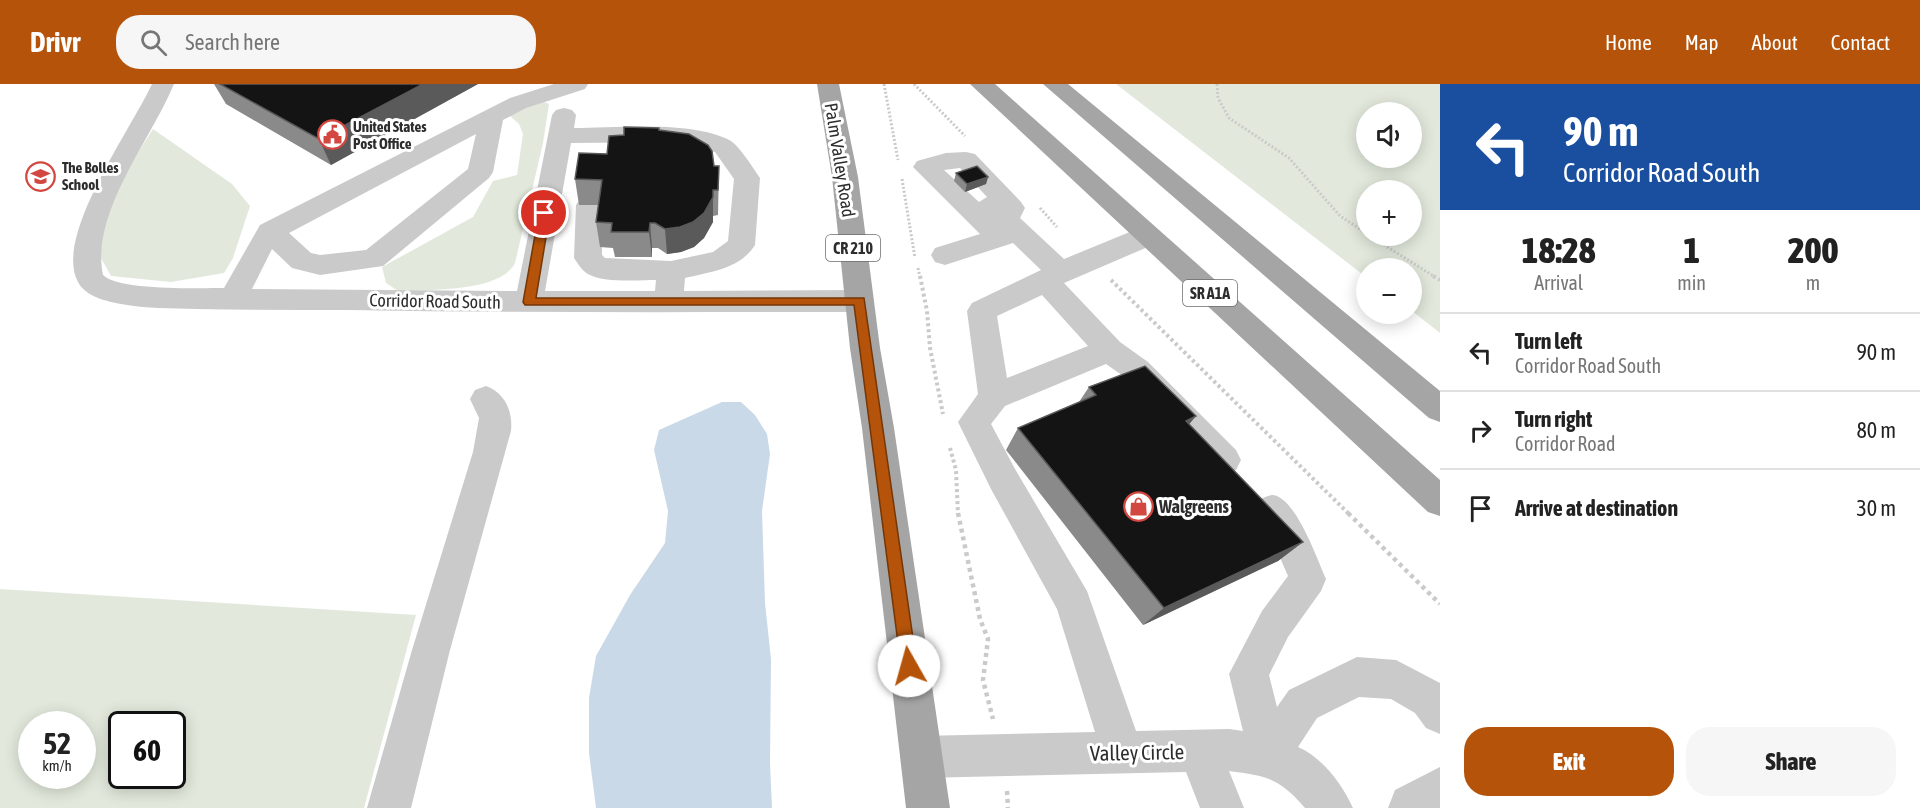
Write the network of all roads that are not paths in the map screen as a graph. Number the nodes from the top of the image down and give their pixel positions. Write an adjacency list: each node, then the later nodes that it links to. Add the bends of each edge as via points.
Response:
1 (163, 84): 16 (street, Corridor Road South, via 105,195 85,248 91,282 104,291 129,295)
2 (572, 84): 6 (street, via 518,103); 7 (street)
3 (828, 84): 18 (main road, Palm Valley Road / CR 210, via 845,177)
4 (981, 84): 11 (main road, SR A1A)
5 (1054, 84): 24 (main road)
6 (472, 127): 10 (street); 13 (street, via 459,177 470,181)
7 (560, 136): 14 (street, via 594,147 684,135 724,147 747,178 741,245 721,260); 19 (street)
8 (589, 205): 14 (street, via 588,258 597,268)
9 (1008, 230): 9 (street, via 961,176 966,160 1012,208); 12 (street); 15 (street)
10 (270, 231): 13 (street, via 302,261 320,265); 16 (street)
11 (1147, 236): 15 (street); 25 (main road, SR A1A)
12 (945, 255)
13 (373, 260): 17 (street)
14 (671, 272): 20 (street)
15 (1053, 276): 21 (street); 22 (street, via 982,311)
16 (232, 300): 17 (street, Corridor Road South)
17 (360, 300): 19 (street, Corridor Road South)
18 (860, 301): 20 (street, Corridor Road South); 30 (main road, Palm Valley Road / CR 210)
19 (529, 302): 20 (street, Corridor Road South)
20 (669, 302)
21 (1109, 350): 22 (street); 29 (street, via 1137,370 1281,520 1308,579 1275,624 1249,674)
22 (994, 398): 28 (street, via 974,422 1074,603)
23 (486, 399): 32 (street, via 495,408 490,452)
24 (1440, 409)
25 (1440, 501)
26 (1440, 714): 29 (street, via 1429,699 1396,680 1357,677 1303,704)
27 (1199, 751): 28 (street, Valley Circle); 29 (street, Valley Circle); 34 (street)
28 (1122, 753): 30 (street, Valley Circle)
29 (1269, 755): 35 (street, Valley Circle, via 1292,764)
30 (921, 757): 33 (main road, Palm Valley Road / CR 210)
31 (1440, 788): 36 (street)
32 (389, 808)
33 (928, 808)
34 (1222, 808)
35 (1331, 808)
36 (1410, 808)

